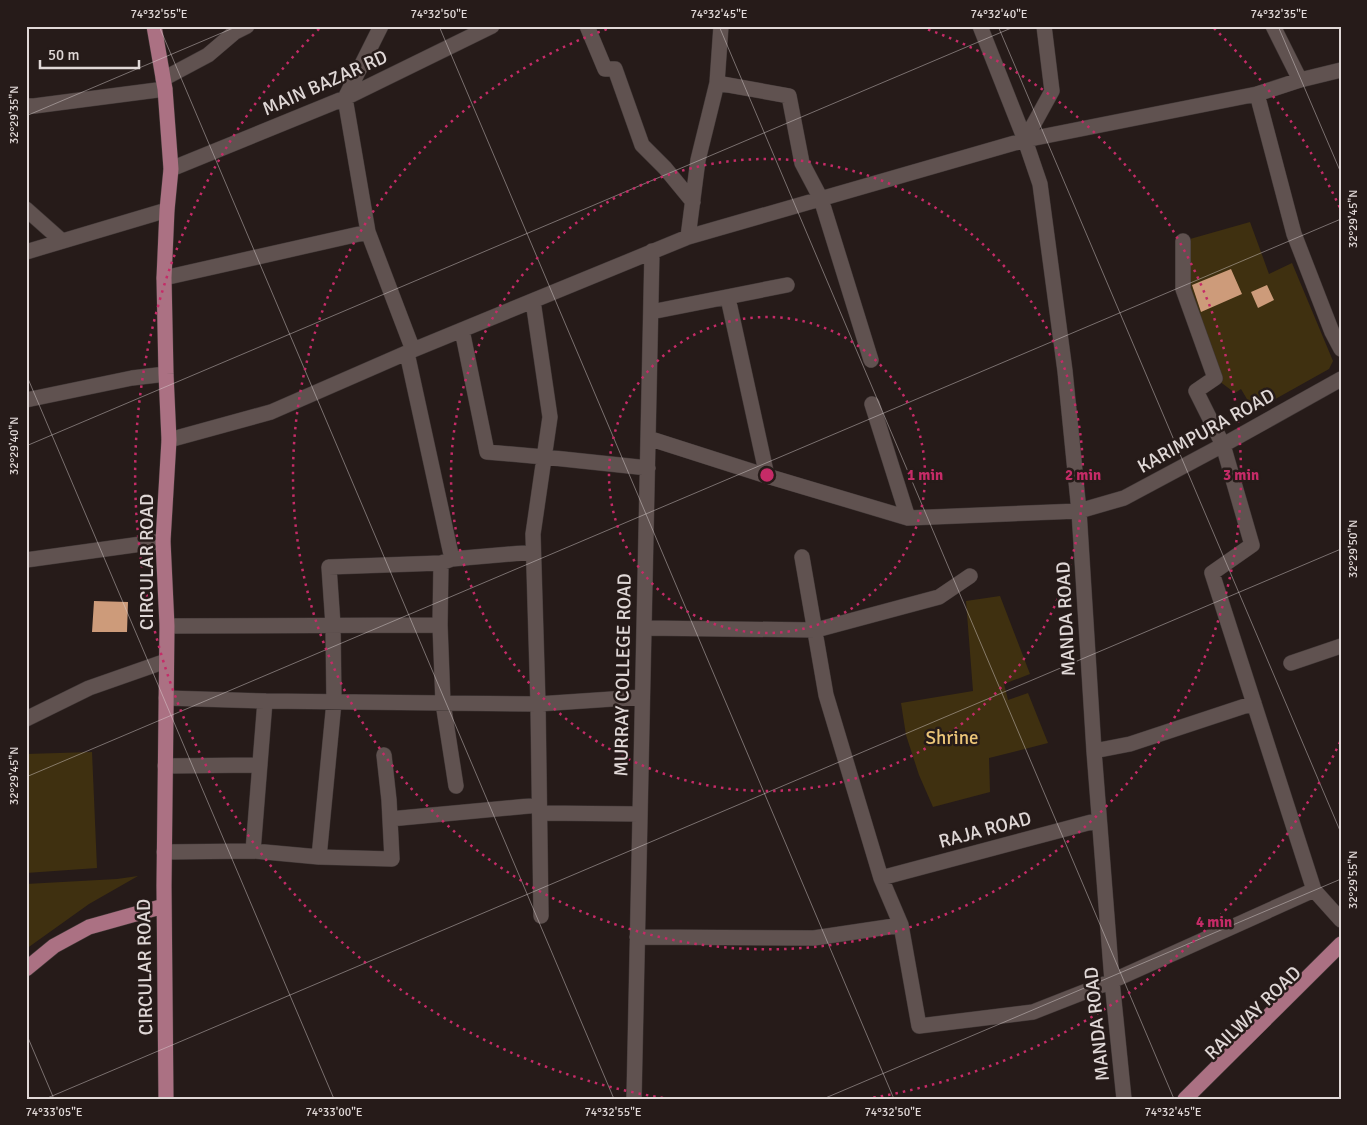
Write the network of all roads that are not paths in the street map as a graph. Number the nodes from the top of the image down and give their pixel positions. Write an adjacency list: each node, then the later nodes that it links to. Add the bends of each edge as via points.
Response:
1 (154, 26): 13 (main road, CIRCULAR ROAD)
2 (247, 26): 13 (street)
3 (382, 26): 15 (street)
4 (492, 26): 15 (street, MAIN BAZAR RD)
5 (587, 26): 20 (street, via 605,69 615,69 642,145)
6 (722, 26): 12 (street)
7 (980, 26): 17 (street, MANDA ROAD)
8 (1044, 26): 17 (street, via 1052,91)
9 (1273, 26): 11 (street)
10 (1341, 70): 11 (street)
11 (1300, 80): 14 (street)
12 (717, 83): 19 (street, via 789,96 802,163); 20 (street, via 698,160)
13 (164, 84): 16 (street); 18 (main road, CIRCULAR ROAD)
14 (1257, 94): 17 (street); 35 (street, via 1294,234)
15 (345, 98): 18 (street, MAIN BAZAR RD); 23 (street)
16 (26, 106)
17 (1025, 140): 19 (street); 48 (street, MANDA ROAD, via 1040,184 1065,371)
18 (171, 170): 22 (main road, CIRCULAR ROAD)
19 (821, 199): 24 (street); 37 (street)
20 (693, 202): 24 (street)
21 (26, 209): 25 (street)
22 (167, 210): 25 (street); 29 (main road, CIRCULAR ROAD)
23 (368, 232): 29 (street); 36 (street)
24 (688, 237): 28 (street)
25 (62, 241): 27 (street)
26 (1183, 241): 44 (street, via 1183,289 1216,378 1196,391)
27 (26, 252)
28 (652, 252): 32 (street); 33 (street, MURRAY COLLEGE ROAD)
29 (164, 278): 38 (main road, CIRCULAR ROAD)
30 (787, 285): 31 (street)
31 (728, 298): 33 (street); 47 (street)
32 (533, 300): 34 (street); 45 (street, via 550,417)
33 (651, 312): 42 (street, MURRAY COLLEGE ROAD)
34 (462, 330): 36 (street); 45 (street, via 487,452)
35 (1341, 349)
36 (410, 352): 43 (street, via 271,412); 54 (street)
37 (871, 360)
38 (166, 374): 40 (street); 43 (main road, CIRCULAR ROAD)
39 (1341, 379): 44 (street, KARIMPURA ROAD)
40 (26, 400)
41 (872, 404): 49 (street)
42 (648, 438): 46 (street, MURRAY COLLEGE ROAD); 47 (street, KARIMPURA ROAD)
43 (169, 440): 50 (main road, CIRCULAR ROAD)
44 (1223, 445): 48 (street, KARIMPURA ROAD, via 1124,498); 70 (street, via 1252,545 1212,573)
45 (544, 457): 46 (street); 51 (street, via 532,534)
46 (648, 468): 59 (street, MURRAY COLLEGE ROAD)
47 (767, 476): 49 (street, KARIMPURA ROAD)
48 (1079, 510): 49 (street, KARIMPURA ROAD); 72 (street, MANDA ROAD)
49 (908, 518)
50 (163, 541): 53 (street); 58 (main road, CIRCULAR ROAD)
51 (533, 552): 54 (street); 69 (street)
52 (802, 557): 60 (street)
53 (26, 560)
54 (447, 561): 56 (street, via 329,567); 57 (street)
55 (970, 576): 60 (street, via 940,597)
56 (333, 625): 57 (street); 58 (street); 67 (street)
57 (440, 625): 68 (street)
58 (167, 626): 62 (main road, CIRCULAR ROAD)
59 (644, 628): 60 (street); 64 (street, MURRAY COLLEGE ROAD)
60 (816, 630): 84 (street, via 826,695)
61 (1341, 646): 63 (street)
62 (166, 661): 65 (main road, CIRCULAR ROAD); 71 (street, via 89,688)
63 (1290, 663)
64 (642, 697): 69 (street); 78 (street, MURRAY COLLEGE ROAD)
65 (166, 698): 66 (street); 75 (main road, CIRCULAR ROAD)
66 (265, 701): 67 (street); 74 (street)
67 (334, 702): 68 (street); 83 (street)
68 (444, 703): 69 (street); 76 (street)
69 (538, 704): 77 (street)
70 (1254, 704): 72 (street, via 1130,744); 85 (street)
71 (26, 719)
72 (1094, 751): 80 (street, MANDA ROAD)
73 (384, 755): 79 (street)
74 (260, 765): 75 (street); 81 (street)
75 (165, 766): 82 (main road, CIRCULAR ROAD)
76 (456, 786)
77 (540, 809): 78 (street); 79 (street); 87 (street)
78 (640, 814): 90 (street, MURRAY COLLEGE ROAD)
79 (390, 819): 83 (street, via 392,859)
80 (1099, 820): 84 (street, RAJA ROAD); 94 (street, MANDA ROAD)
81 (253, 851): 82 (street); 83 (street)
82 (164, 852): 86 (main road, CIRCULAR ROAD)
83 (319, 857)
84 (881, 878): 89 (street)
85 (1314, 890): 88 (street); 94 (street)
86 (164, 906): 93 (main road, via 89,926 54,946); 95 (main road, CIRCULAR ROAD)
87 (541, 916)
88 (1341, 920)
89 (901, 925): 90 (street, via 814,938); 94 (street, via 919,1026 1033,1012)
90 (637, 937): 96 (street, MURRAY COLLEGE ROAD)
91 (1341, 944): 98 (main road)
92 (1341, 956): 99 (main road, RAILWAY ROAD)
93 (26, 969)
94 (1112, 981): 97 (street, MANDA ROAD)
95 (166, 1099)
96 (634, 1099)
97 (1124, 1099)
98 (1186, 1099)
99 (1192, 1099)

